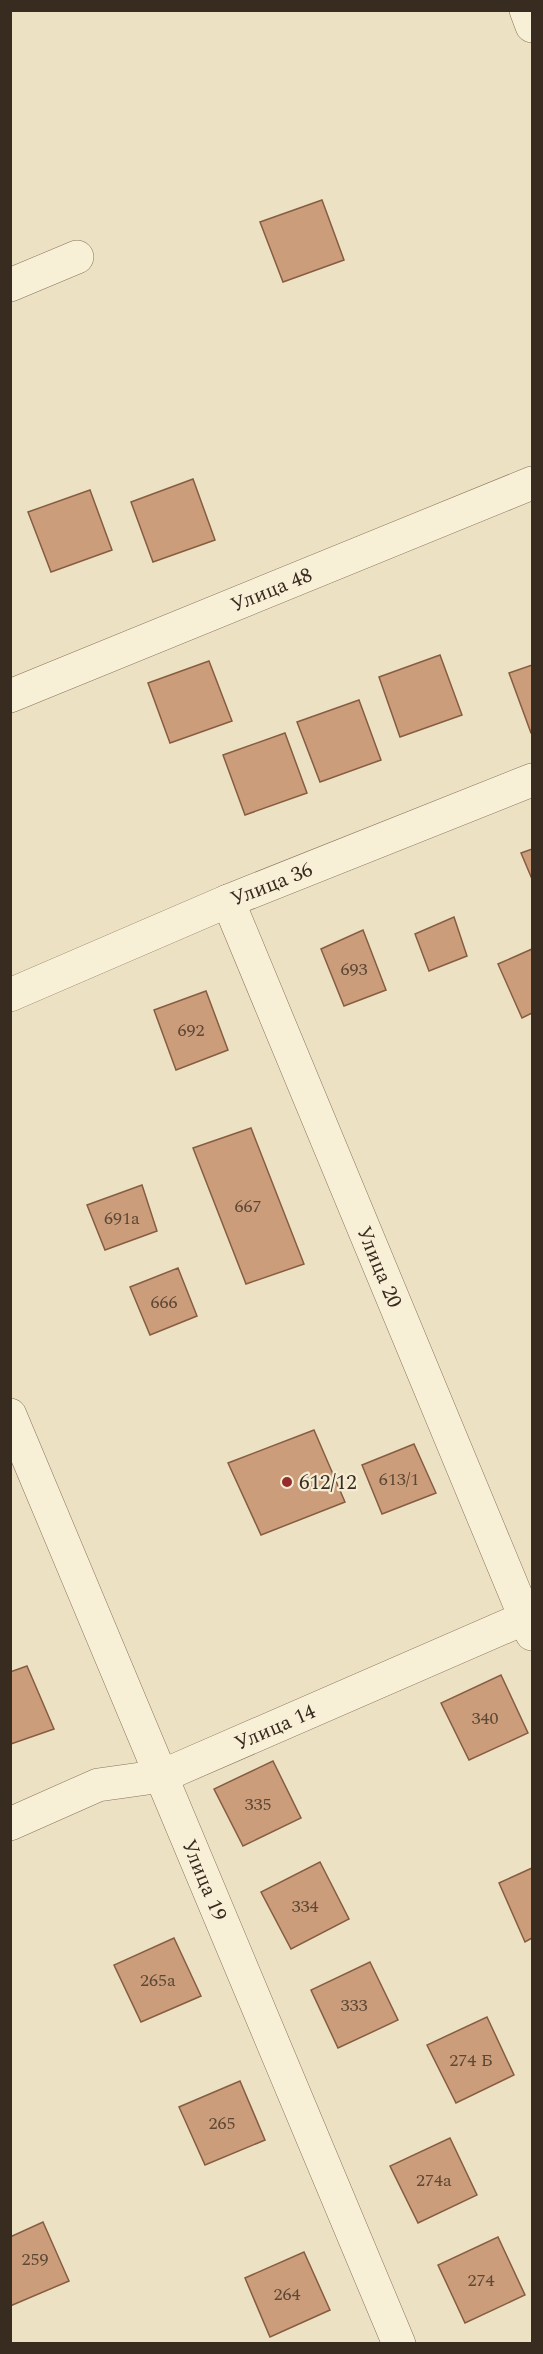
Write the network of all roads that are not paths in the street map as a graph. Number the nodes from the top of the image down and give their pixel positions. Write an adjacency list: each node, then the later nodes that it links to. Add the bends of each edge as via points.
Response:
1 (526, 10): 2 (street)
2 (532, 26)
3 (77, 257): 4 (street)
4 (10, 285)
5 (532, 483): 6 (street, Улица 48)
6 (10, 696)
7 (532, 780): 8 (street, Улица 36)
8 (228, 901): 9 (street, Улица 36); 11 (street, Улица 20)
9 (10, 995)
10 (10, 1415): 12 (street, Улица 19)
11 (530, 1622): 12 (street, Улица 14)
12 (162, 1776): 13 (street, Улица 14, via 98,1785); 14 (street, Улица 19)
13 (10, 1824)
14 (399, 2343)

